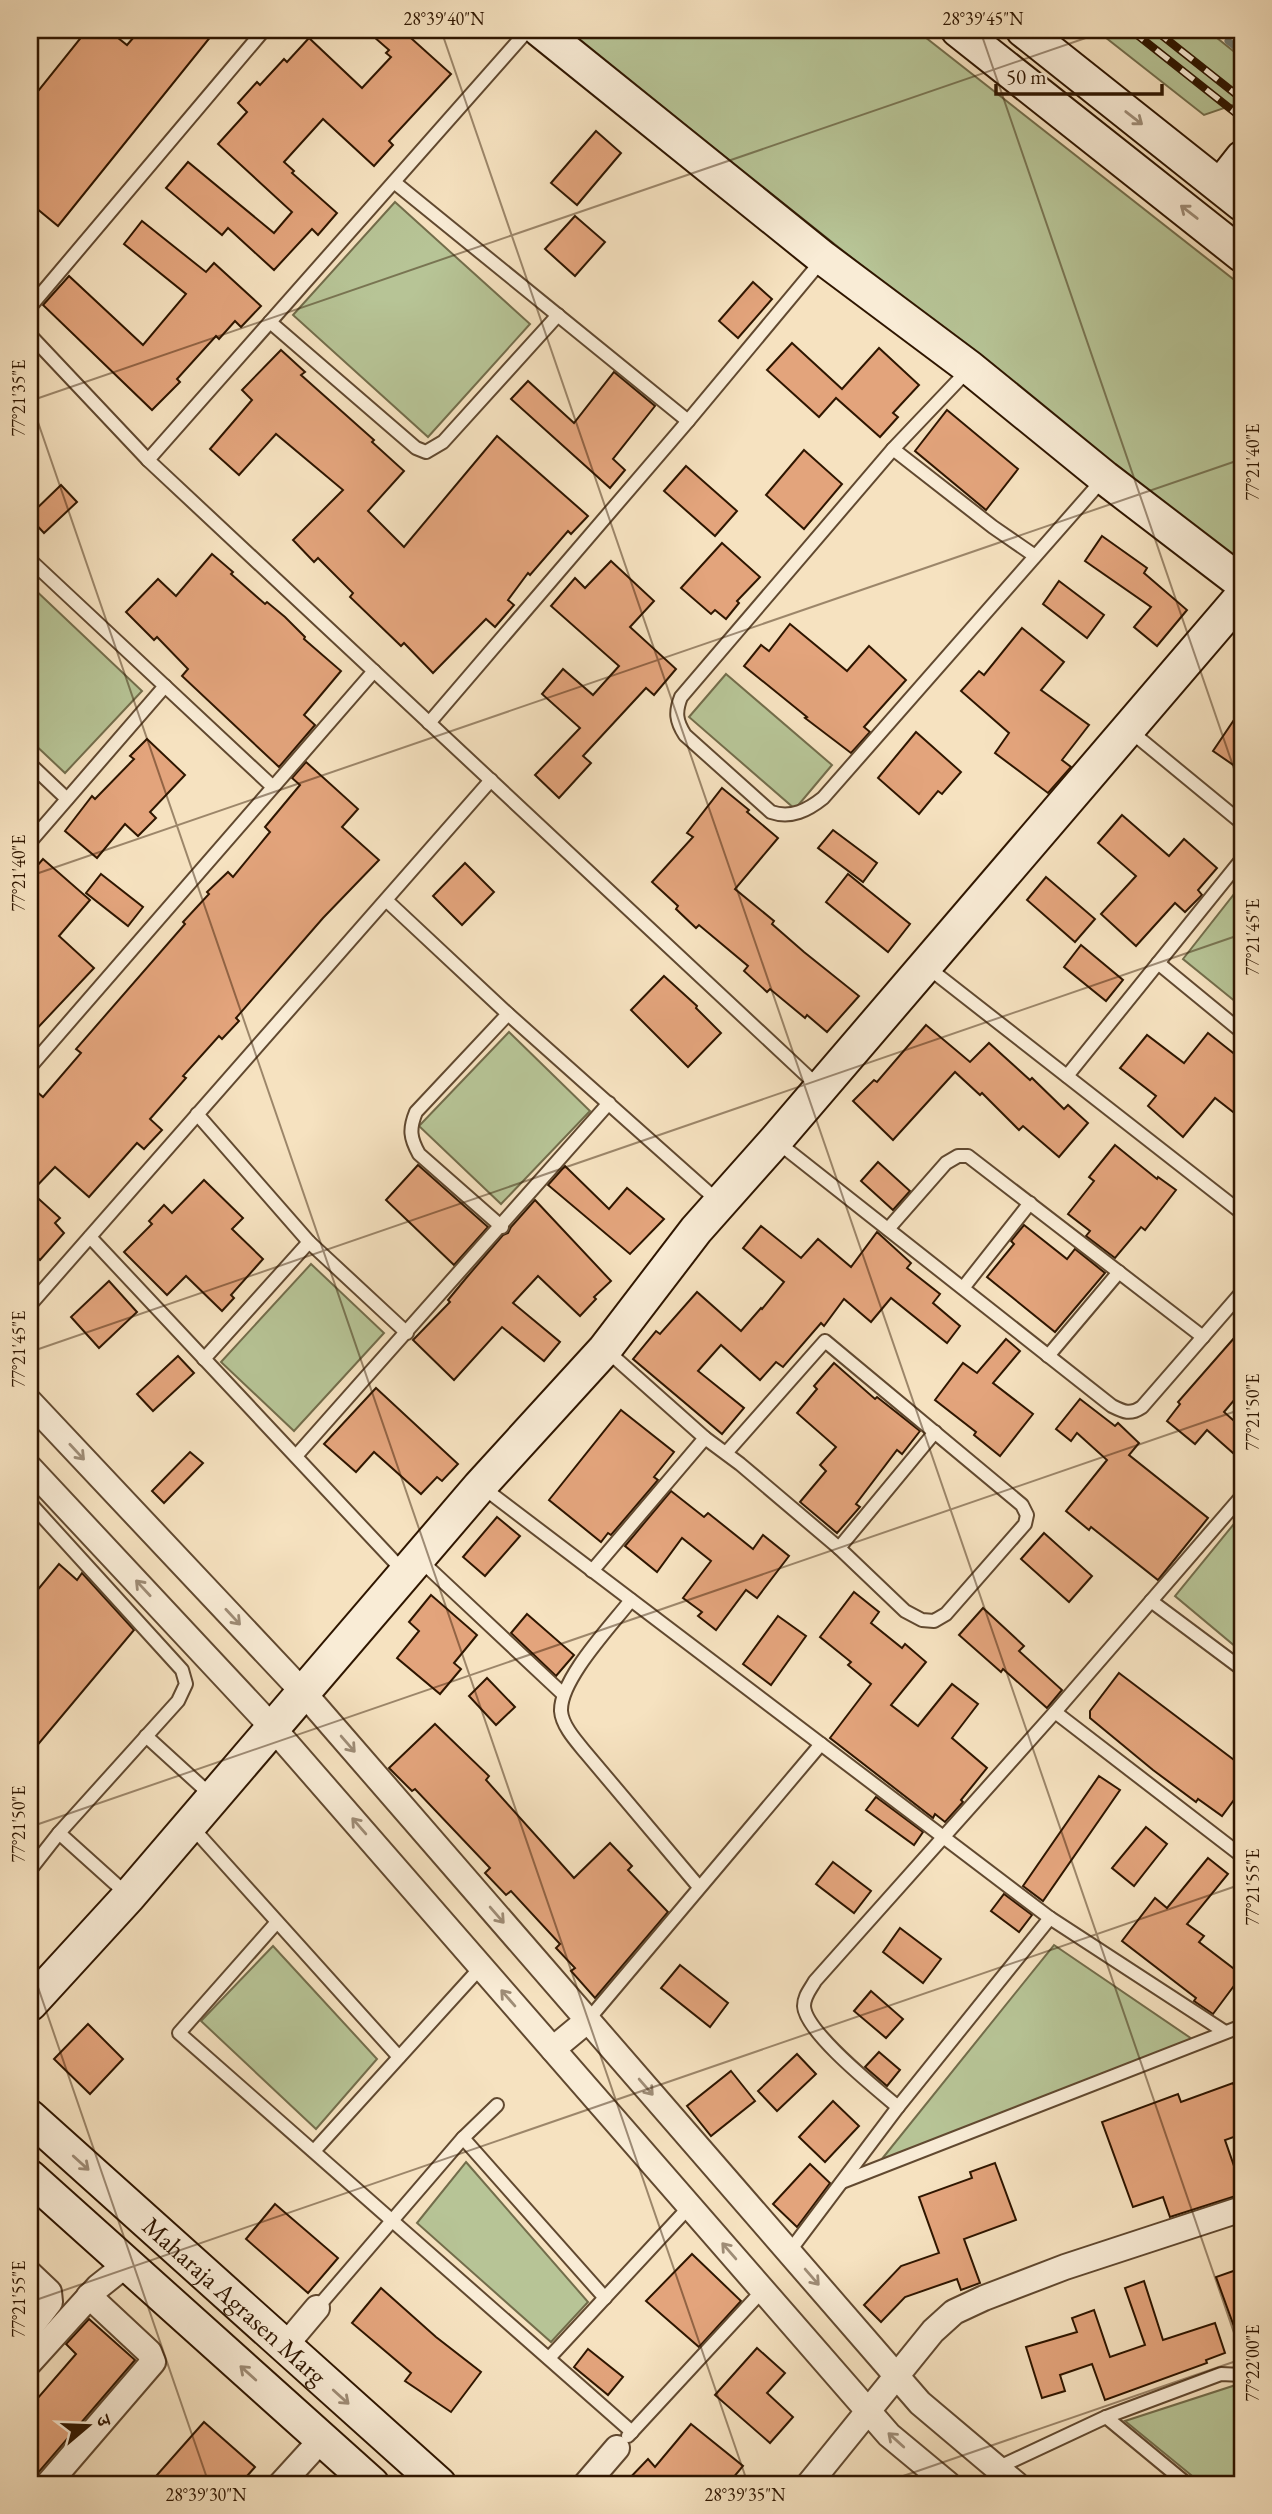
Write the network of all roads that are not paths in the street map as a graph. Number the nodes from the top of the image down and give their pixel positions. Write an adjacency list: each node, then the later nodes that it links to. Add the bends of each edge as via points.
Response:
1 (264, 30): 11 (lane)
2 (528, 30): 7 (lane)
3 (540, 30): 10 (street)
4 (958, 30): 9 (street, one-way to 4)
5 (1023, 30): 8 (street, one-way to 8)
6 (1242, 159): 8 (street)
7 (394, 182): 12 (lane); 13 (lane)
8 (1231, 195)
9 (1242, 255)
10 (823, 258): 15 (street); 16 (lane)
11 (30, 307)
12 (558, 315): 13 (lane, via 443,442 426,453); 16 (lane)
13 (270, 322): 18 (lane)
14 (30, 335): 18 (lane)
15 (970, 368): 17 (lane); 19 (street)
16 (688, 421): 26 (lane)
17 (893, 449): 20 (lane); 20 (lane, via 681,697 676,710 677,724 685,735 771,812 798,813 823,797)
18 (148, 460): 24 (lane)
19 (1105, 478): 20 (lane); 22 (street)
20 (1035, 556)
21 (30, 560): 25 (lane)
22 (1242, 583)
23 (1242, 596): 27 (street)
24 (374, 671): 26 (lane); 30 (lane)
25 (165, 686): 30 (lane); 31 (lane)
26 (429, 723): 29 (lane)
27 (1128, 729): 32 (lane); 37 (street)
28 (30, 764): 31 (lane)
29 (491, 780): 35 (lane); 42 (lane)
30 (273, 786): 40 (lane)
31 (67, 799): 33 (lane)
32 (1242, 823)
33 (30, 842)
34 (1242, 859): 36 (lane)
35 (386, 900): 38 (lane); 44 (lane)
36 (1158, 962): 39 (lane); 41 (lane)
37 (926, 966): 41 (lane); 42 (street)
38 (508, 1014): 43 (lane); 49 (lane, via 416,1112 411,1125 411,1140 419,1154)
39 (1242, 1032)
40 (30, 1066)
41 (1067, 1076): 48 (lane)
42 (820, 1088): 45 (street)
43 (609, 1103): 46 (lane); 49 (lane)
44 (198, 1114): 51 (lane); 52 (lane)
45 (776, 1140): 46 (street); 50 (lane)
46 (719, 1202): 59 (street)
47 (1030, 1203): 50 (lane, via 975,1160 958,1156 946,1163); 53 (lane); 54 (lane)
48 (1242, 1213)
49 (502, 1227): 57 (lane)
50 (888, 1229): 54 (lane)
51 (90, 1237): 56 (lane); 61 (lane)
52 (309, 1242): 57 (lane); 61 (lane)
53 (1119, 1272): 58 (lane); 60 (lane)
54 (963, 1289): 60 (lane)
55 (1242, 1292): 58 (lane)
56 (30, 1305)
57 (407, 1333): 66 (lane)
58 (1203, 1337): 60 (lane, via 1133,1413 1112,1406)
59 (605, 1349): 64 (lane); 68 (street)
60 (1048, 1356)
61 (204, 1359): 66 (lane)
62 (30, 1402): 77 (street, one-way to 77)
63 (935, 1432): 65 (lane, via 825,1341); 71 (lane); 71 (lane, via 1022,1505 1025,1524 946,1614 934,1621 905,1611)
64 (705, 1438): 65 (lane); 73 (lane)
65 (726, 1453): 71 (lane)
66 (296, 1456): 72 (lane)
67 (30, 1468): 80 (street, one-way to 67)
68 (480, 1486): 72 (street); 73 (lane)
69 (1242, 1496): 75 (lane)
70 (30, 1503): 81 (lane, via 182,1670 184,1693)
71 (839, 1548)
72 (412, 1565): 77 (street); 78 (lane)
73 (592, 1570): 74 (lane)
74 (631, 1600): 78 (lane); 82 (lane)
75 (1151, 1601): 76 (lane); 79 (lane)
76 (1242, 1669)
77 (303, 1692): 80 (street); 95 (street, one-way to 95)
78 (563, 1694): 89 (lane, via 561,1713 569,1732)
79 (1055, 1712): 86 (lane); 87 (lane)
80 (273, 1728): 83 (street); 93 (street, one-way to 80)
81 (146, 1736): 83 (lane); 85 (lane)
82 (821, 1744): 86 (lane); 89 (lane)
83 (214, 1797): 84 (street)
84 (190, 1825): 90 (street); 92 (lane)
85 (59, 1833): 88 (lane); 90 (lane)
86 (945, 1838): 91 (lane); 101 (lane, via 806,1997 804,2010 824,2041)
87 (1242, 1856)
88 (30, 1870)
89 (699, 1887): 95 (lane)
90 (129, 1896): 94 (street)
91 (1051, 1918): 97 (lane); 101 (lane)
92 (278, 1922): 99 (lane); 104 (lane, via 179,2033)
93 (481, 1967): 98 (street, one-way to 93); 99 (lane)
94 (30, 2004)
95 (588, 2020): 98 (street); 110 (street, one-way to 110)
96 (1242, 2026): 97 (lane)
97 (1225, 2032): 106 (lane)
98 (553, 2049): 107 (street)
99 (399, 2057): 104 (lane)
100 (497, 2105): 103 (lane)
101 (898, 2108): 106 (lane)
102 (30, 2117): 118 (street, Maharaja Agrasen Marg, one-way to 118)
103 (463, 2138): 109 (lane); 115 (lane)
104 (314, 2151): 109 (lane)
105 (30, 2177): 111 (street, Maharaja Agrasen Marg)
106 (842, 2182): 110 (lane)
107 (690, 2206): 113 (street, one-way to 107); 115 (lane)
108 (1242, 2209): 121 (street, via 1065,2267 954,2312)
109 (392, 2220): 116 (lane); 119 (lane)
110 (789, 2252): 121 (street, one-way to 121)
111 (127, 2264): 114 (street); 125 (street, Maharaja Agrasen Marg, one-way to 111)
112 (30, 2274): 117 (street, via 48,2292 50,2302)
113 (763, 2290): 123 (street); 126 (lane)
114 (89, 2296): 120 (street); 128 (street, via 149,2352 153,2362)
115 (605, 2298): 119 (lane)
116 (317, 2308): 118 (street)
117 (30, 2328)
118 (285, 2346): 131 (street, Maharaja Agrasen Marg, one-way to 131)
119 (549, 2358): 126 (lane)
120 (30, 2362)
121 (898, 2375): 123 (street); 127 (street, via 920,2403)
122 (1242, 2375): 124 (lane, via 1221,2374)
123 (870, 2411): 133 (street); 134 (street, one-way to 123, via 889,2435)
124 (1106, 2417): 127 (lane); 136 (lane)
125 (322, 2439): 129 (street); 130 (street, Maharaja Agrasen Marg)
126 (624, 2440): 132 (street)
127 (997, 2468): 135 (street)
128 (48, 2484)
129 (281, 2484)
130 (372, 2484)
131 (439, 2484)
132 (586, 2484)
133 (809, 2484)
134 (948, 2484)
135 (1016, 2484)
136 (1187, 2484)

